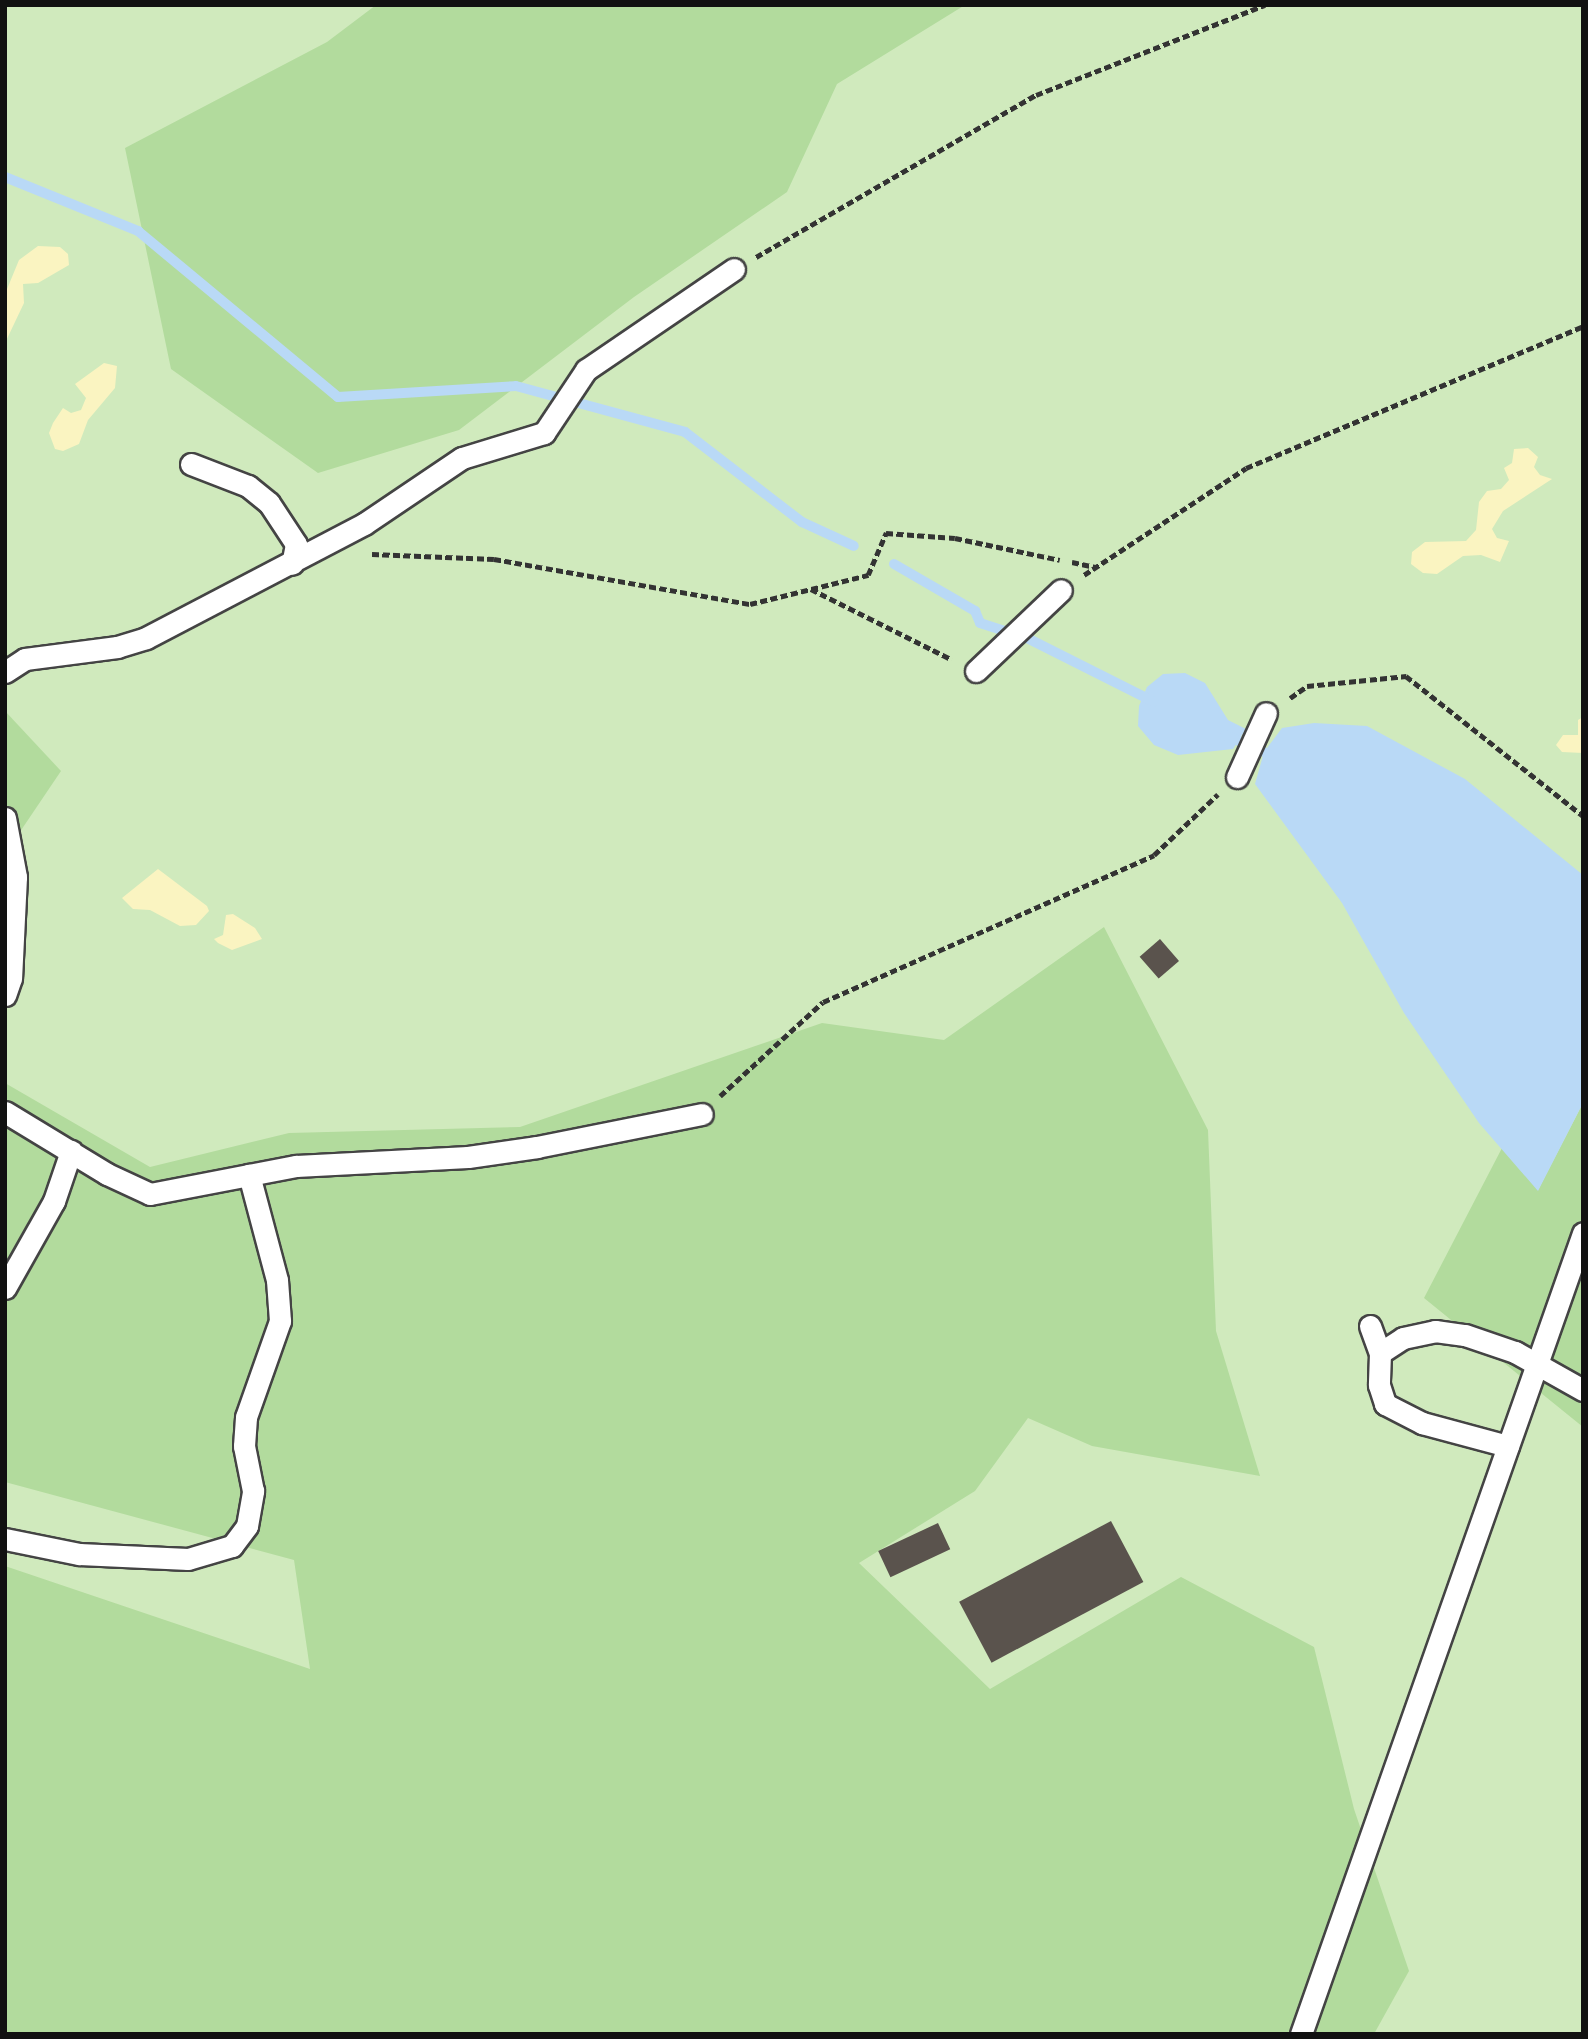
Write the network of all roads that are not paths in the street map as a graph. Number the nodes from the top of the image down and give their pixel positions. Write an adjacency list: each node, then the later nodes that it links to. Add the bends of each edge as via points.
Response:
1 (734, 269): 3 (lane, via 586,370 549,428 462,458 364,524)
2 (191, 464): 3 (lane, via 248,486 269,503 296,544)
3 (292, 564): 6 (lane, via 146,638 117,647 25,659)
4 (1061, 590): 5 (lane)
5 (982, 665)
6 (5, 672)
7 (1266, 713): 8 (lane)
8 (1237, 777)
9 (5, 818): 10 (lane, via 16,877 11,978)
10 (5, 995)
11 (5, 1112): 13 (lane)
12 (702, 1114): 14 (lane, via 468,1157 310,1164)
13 (71, 1151): 14 (lane, via 150,1194); 16 (lane, via 54,1201)
14 (249, 1175): 22 (lane, via 277,1280 280,1321 246,1417 244,1446 253,1491 247,1526 232,1546 188,1559 79,1554)
15 (1583, 1233): 19 (lane)
16 (5, 1288)
17 (1370, 1326): 18 (lane)
18 (1380, 1353): 19 (lane, via 1404,1338 1435,1331 1465,1335 1515,1352); 21 (lane, via 1385,1404 1399,1415)
19 (1536, 1365): 20 (lane); 21 (lane)
20 (1583, 1390)
21 (1508, 1446): 23 (lane)
22 (5, 1539)
23 (1301, 2034)

